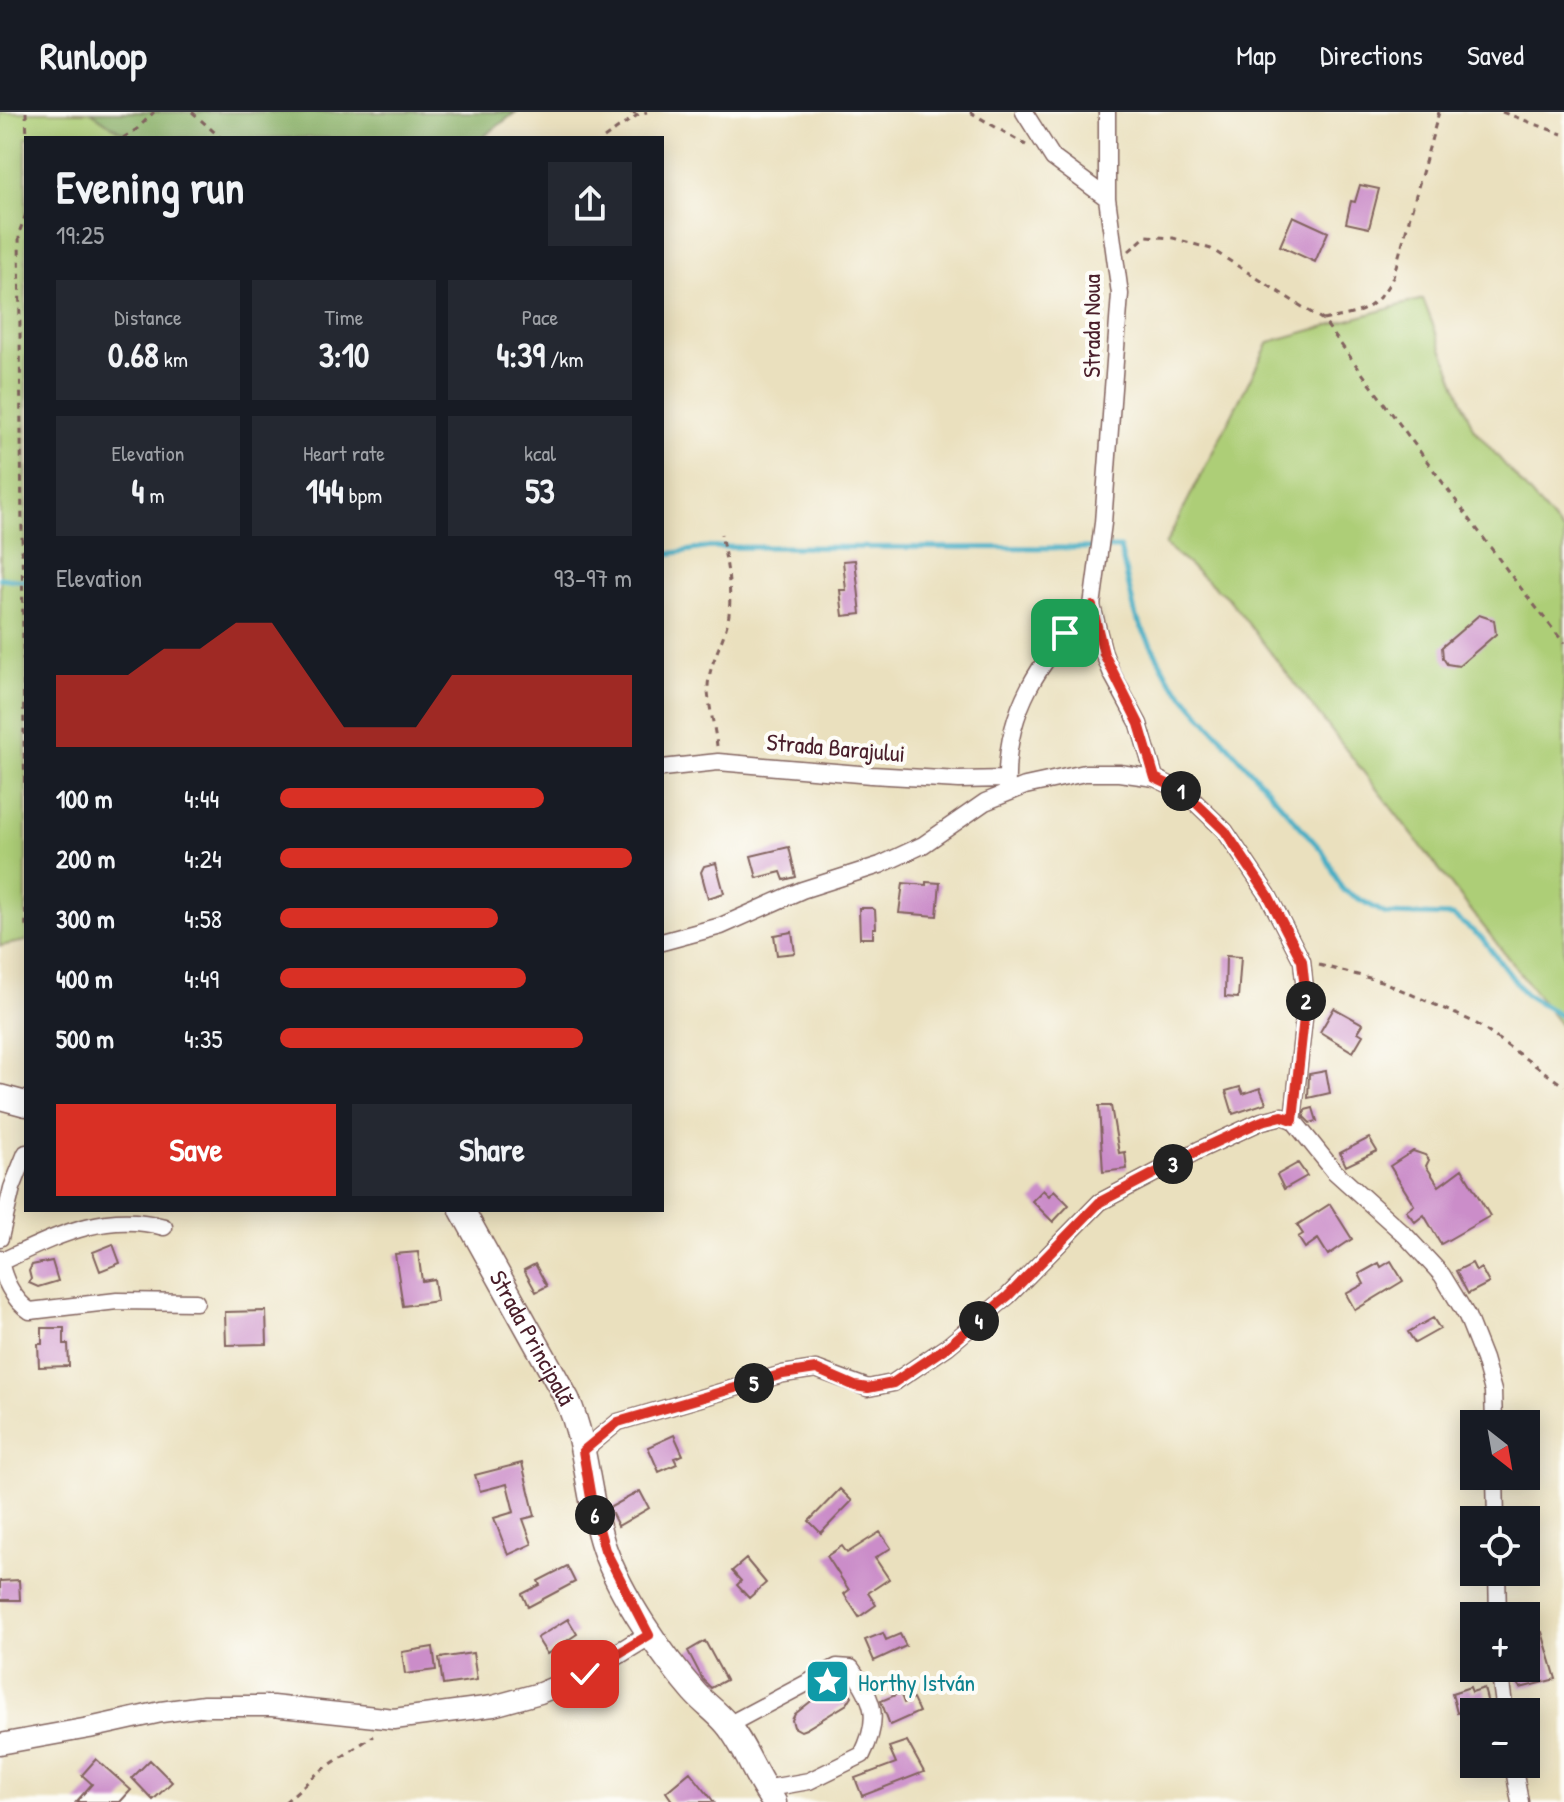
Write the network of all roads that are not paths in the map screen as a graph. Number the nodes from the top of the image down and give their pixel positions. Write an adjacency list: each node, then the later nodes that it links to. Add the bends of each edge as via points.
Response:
1 (1024, 112): 3 (street, via 1053,158)
2 (1107, 112): 3 (street, Strada Noua)
3 (1107, 198): 4 (street, Strada Noua, via 1120,294)
4 (1092, 601): 6 (street, via 1104,654 1139,724); 7 (street, via 1042,663 1021,701 1010,733)
5 (664, 768): 7 (street, Strada Barajului, via 718,762)
6 (1155, 778): 7 (street, via 1085,773); 11 (street, via 1193,800 1225,831 1268,895 1302,961 1306,999)
7 (1006, 786): 8 (street, via 923,845 880,865 802,890 721,926)
8 (664, 941)
9 (0, 1097): 10 (main road)
10 (24, 1103)
11 (1293, 1120): 18 (street, via 1334,1171 1442,1275 1467,1316 1484,1359); 19 (street, via 1282,1116 1262,1121 1100,1202 1008,1296 893,1383 855,1386 816,1369 783,1374 618,1422)
12 (24, 1158): 15 (street)
13 (463, 1212): 19 (main road, Strada Principală, via 567,1399)
14 (164, 1227): 16 (street, via 122,1219 91,1225)
15 (0, 1238)
16 (0, 1260): 17 (street, via 19,1303 30,1311 117,1301)
17 (196, 1302)
18 (1494, 1410)
19 (583, 1451): 20 (main road, Strada Principală, via 605,1550)
20 (649, 1635): 21 (main road, Strada Principală, via 696,1695); 22 (street, via 585,1674 493,1706 394,1719 272,1706 204,1706)
21 (728, 1725): 24 (main road, Strada Principală); 24 (street, via 837,1667 851,1668 860,1680 874,1724 862,1755)
22 (0, 1744)
23 (1516, 1778): 25 (street)
24 (769, 1798)
25 (1520, 1802)

